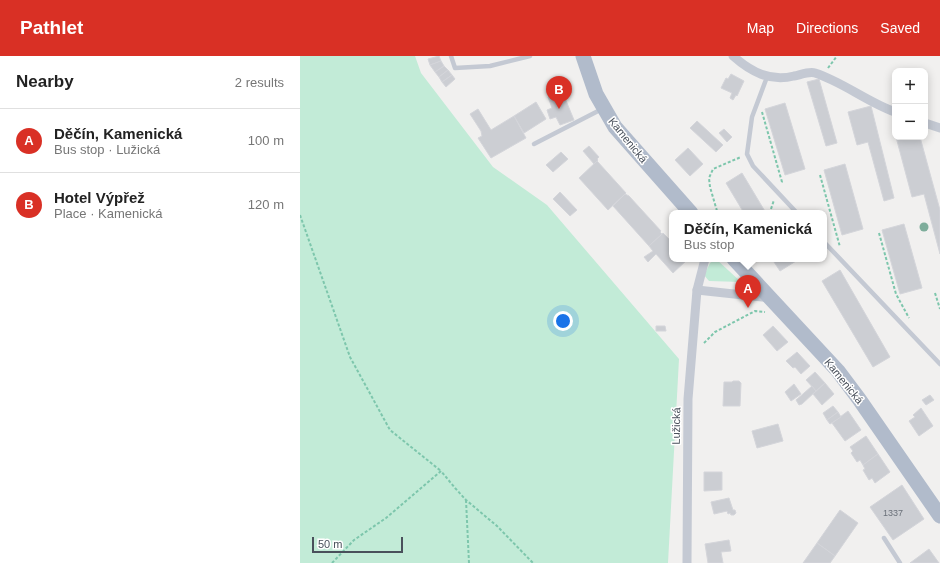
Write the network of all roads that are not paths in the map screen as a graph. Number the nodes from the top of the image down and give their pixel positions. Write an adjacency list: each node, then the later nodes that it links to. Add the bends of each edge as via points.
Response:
1 (451, 56): 2 (lane, via 455,68 490,66)
2 (530, 56)
3 (583, 56): 6 (main road, Kamenická, via 596,94)
4 (733, 56): 5 (street, via 743,65)
5 (767, 77): 7 (street, via 784,78 813,72); 12 (lane, via 752,117 748,154 753,166)
6 (604, 108): 10 (lane); 11 (main road, Kamenická, via 624,138)
7 (892, 111)
8 (928, 124): 9 (street)
9 (940, 128)
10 (534, 144)
11 (688, 210)
12 (794, 210)
13 (827, 245): 18 (lane)
14 (704, 262): 16 (street, Lužická)
15 (736, 262): 17 (main road, Kamenická)
16 (697, 290): 17 (street); 21 (street, Lužická, via 688,399)
17 (769, 306): 19 (main road, Kamenická, via 838,372)
18 (940, 364)
19 (940, 516)
20 (884, 538): 22 (lane)
21 (687, 563)
22 (900, 563)

